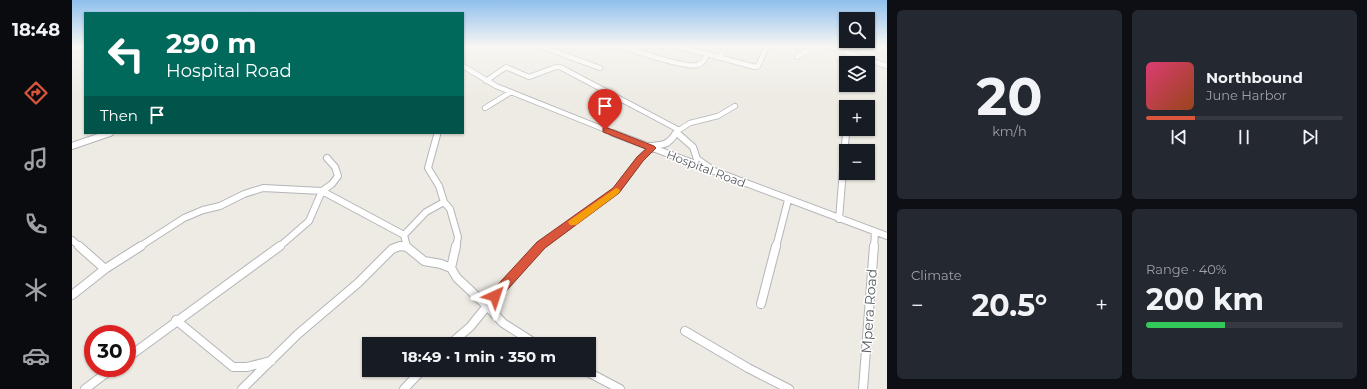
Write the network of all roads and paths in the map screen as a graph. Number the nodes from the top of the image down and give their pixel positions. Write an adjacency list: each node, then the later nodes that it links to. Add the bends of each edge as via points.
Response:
1 (590, 64): 7 (street)
2 (682, 64): 3 (street, via 696,67)
3 (700, 64)
4 (748, 64): 5 (street)
5 (758, 64)
6 (464, 67): 8 (street, Hospital Road)
7 (600, 68)
8 (486, 81): 9 (street, Hospital Road); 12 (street, via 506,67 529,77 560,67)
9 (511, 92): 11 (street); 17 (street, Hospital Road)
10 (735, 106): 12 (street, via 718,116 690,123)
11 (485, 108)
12 (677, 131): 17 (street, via 670,142); 20 (street, via 693,147 697,159)
13 (108, 134): 16 (street)
14 (437, 135): 23 (street, via 428,168 439,186)
15 (845, 136): 24 (street)
16 (72, 146)
17 (644, 146): 18 (street, Hospital Road)
18 (651, 148): 20 (street, Hospital Road); 34 (street, via 616,191 541,245)
19 (327, 158): 21 (street, via 335,167 338,176)
20 (717, 173): 22 (street, Hospital Road)
21 (322, 191): 26 (street); 30 (street, via 263,188 244,194 220,206 184,218); 35 (street, via 310,221 284,243)
22 (788, 200): 24 (street, Hospital Road); 33 (street)
23 (444, 202): 26 (street, via 423,214); 31 (street, via 450,209 458,237)
24 (839, 219): 25 (street, Hospital Road)
25 (875, 232): 27 (street, Hospital Road); 49 (street, Mpera Road)
26 (404, 235): 29 (street)
27 (887, 236)
28 (72, 240): 30 (street)
29 (407, 247): 31 (street, via 424,261); 40 (street, via 392,249)
30 (105, 268): 32 (street)
31 (451, 268): 34 (street, via 456,278)
32 (72, 295)
33 (761, 304)
34 (487, 306): 37 (street); 38 (street, via 503,322)
35 (176, 320): 39 (street); 40 (street, via 233,368)
36 (685, 331): 48 (street)
37 (458, 337)
38 (526, 337)
39 (136, 351)
40 (271, 361): 45 (street)
41 (596, 376): 47 (street)
42 (101, 377): 44 (street)
43 (415, 377): 46 (street)
44 (85, 389)
45 (242, 389)
46 (404, 389)
47 (620, 389)
48 (789, 389)
49 (863, 389)

